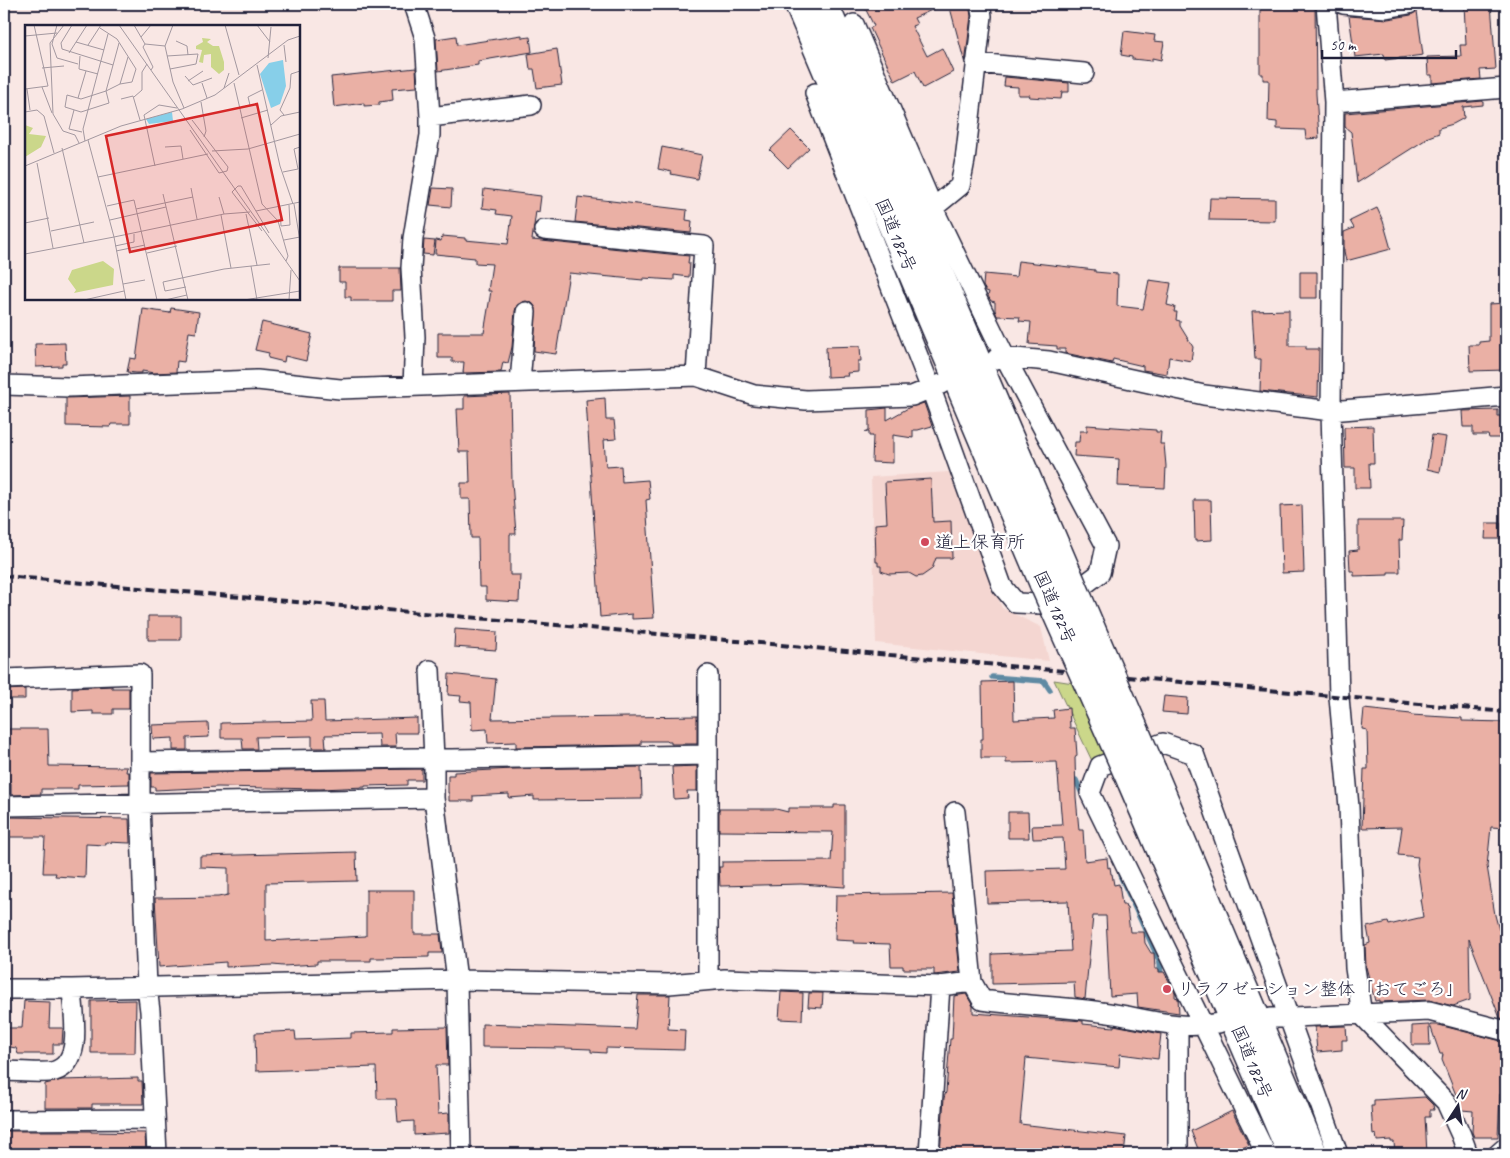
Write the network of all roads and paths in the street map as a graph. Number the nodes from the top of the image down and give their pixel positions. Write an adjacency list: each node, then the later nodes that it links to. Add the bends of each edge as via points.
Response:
1 (414, 4): 15 (street, via 425,38)
2 (829, 4): 8 (highway)
3 (980, 4): 9 (street, via 982,16)
4 (1326, 4): 13 (street)
5 (1342, 4): 6 (street, via 1386,8)
6 (1409, 4)
7 (809, 9): 12 (highway); 33 (highway, 国道182号, bridge)
8 (854, 24): 16 (street)
9 (976, 64): 10 (street); 16 (street, via 960,186)
10 (1084, 73)
11 (1506, 88): 13 (street)
12 (815, 92): 24 (street)
13 (1334, 102): 26 (street)
14 (532, 105): 15 (street)
15 (430, 117): 23 (street, via 411,268 415,337)
16 (933, 208): 19 (street)
17 (544, 230): 20 (street, via 704,246)
18 (526, 312): 21 (street)
19 (996, 359): 24 (street, via 1106,546 1100,572 1084,585 1041,604 1016,603 1002,586); 26 (street, via 1049,361 1204,394)
20 (696, 376): 21 (street); 24 (street, via 754,395 806,400 912,396)
21 (520, 382): 23 (street)
22 (4, 385): 23 (street, via 69,387 256,380 340,389)
23 (413, 386)
24 (938, 386)
25 (1506, 396): 26 (street)
26 (1330, 411): 45 (street, via 1339,697 1350,807 1355,968)
27 (430, 670): 31 (street)
28 (708, 675): 30 (street)
29 (4, 679): 32 (street, via 140,674)
30 (708, 756): 31 (street); 39 (street)
31 (434, 759): 32 (street); 34 (street)
32 (140, 762): 35 (street)
33 (1142, 775): 59 (highway, 国道182号); 60 (highway, 国道182号)
34 (434, 798): 35 (street); 38 (street)
35 (140, 803): 36 (street); 42 (street)
36 (4, 806)
37 (954, 812): 40 (street)
38 (457, 980): 39 (street, via 669,984); 42 (street); 55 (street)
39 (708, 980): 41 (street)
40 (972, 982): 41 (street); 48 (street, via 982,1000 1102,1012)
41 (940, 986): 56 (street)
42 (147, 987): 44 (street); 51 (street)
43 (4, 989): 44 (street)
44 (72, 989): 50 (street, via 75,1046 64,1067 54,1072)
45 (1362, 1015): 46 (street); 49 (street, via 1429,1011); 62 (street, via 1446,1102)
46 (1280, 1019): 47 (street, via 1194,754 1163,743 1100,766 1090,794); 61 (street)
47 (1211, 1024): 48 (street); 58 (street)
48 (1178, 1026): 57 (street)
49 (1506, 1030)
50 (4, 1070)
51 (155, 1119): 52 (street); 54 (street)
52 (4, 1120)
53 (1506, 1147): 63 (street)
54 (157, 1154)
55 (461, 1154)
56 (929, 1154)
57 (1178, 1154)
58 (1266, 1154)
59 (1292, 1154)
60 (1313, 1154)
61 (1338, 1154)
62 (1468, 1154)
63 (1498, 1154)

